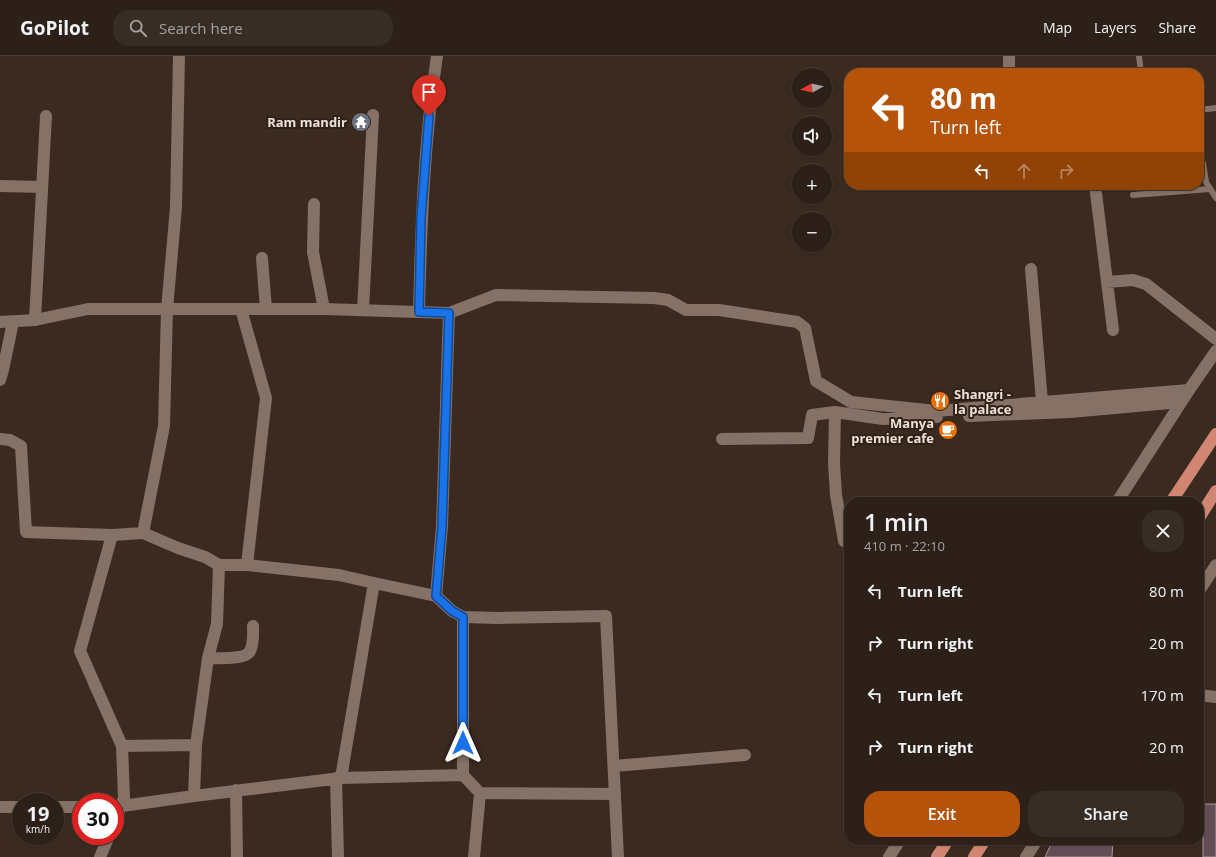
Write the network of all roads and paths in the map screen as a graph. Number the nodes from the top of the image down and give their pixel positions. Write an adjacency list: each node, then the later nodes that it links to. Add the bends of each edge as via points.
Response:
1 (179, 56): 25 (street, via 176,208)
2 (437, 56): 29 (street, via 430,102 421,218)
3 (1009, 56): 5 (street)
4 (1139, 56): 6 (lane)
5 (1009, 68)
6 (1140, 68)
7 (1216, 108): 8 (lane)
8 (1204, 109)
9 (373, 115): 28 (street)
10 (46, 116): 13 (street)
11 (1204, 169): 15 (lane)
12 (0, 186): 13 (street)
13 (42, 187): 31 (street)
14 (1204, 189): 15 (lane)
15 (1210, 189): 19 (lane)
16 (1096, 190): 23 (street)
17 (1197, 190): 18 (lane)
18 (1134, 195)
19 (1216, 198)
20 (314, 204): 27 (street, via 314,252)
21 (262, 258): 24 (street)
22 (1031, 269): 39 (street)
23 (1107, 282): 34 (street); 35 (street, via 1133,280 1146,284)
24 (266, 308): 26 (street); 27 (street)
25 (167, 309): 26 (street); 31 (street, via 88,309); 49 (street, via 164,426)
26 (241, 309): 53 (street, via 266,398)
27 (324, 309): 28 (street)
28 (363, 310): 29 (street)
29 (419, 312): 30 (street)
30 (449, 313): 39 (street, via 496,295 668,300 686,310 719,310 797,322 806,328 816,381 851,402 936,411); 57 (street, via 442,526)
31 (34, 320): 33 (street)
32 (0, 322): 33 (street)
33 (13, 322): 37 (street)
34 (1113, 330)
35 (1216, 339)
36 (1216, 351): 38 (street)
37 (0, 380)
38 (1189, 390): 39 (street); 40 (street)
39 (1042, 402)
40 (1181, 402): 41 (street, via 1070,412 883,419); 46 (street)
41 (835, 412): 44 (street, via 812,415 808,438); 51 (street, via 836,495)
42 (1216, 434): 47 (highway)
43 (0, 439): 50 (street, via 10,440 21,446 26,532)
44 (722, 439)
45 (1216, 491): 48 (highway)
46 (1120, 497)
47 (1174, 497)
48 (1204, 510)
49 (144, 533): 50 (street); 52 (street)
50 (112, 535): 64 (street, via 80,652)
51 (844, 541)
52 (220, 565): 53 (street); 60 (street, via 217,624)
53 (247, 565): 55 (street, via 339,574)
54 (1216, 565): 56 (street)
55 (374, 583): 57 (street); 68 (street)
56 (1204, 583)
57 (436, 596): 58 (street, via 452,611)
58 (463, 617): 66 (street, via 606,616); 67 (street)
59 (254, 626): 60 (street, via 251,650 248,654 241,657)
60 (208, 658): 63 (street)
61 (1204, 696): 62 (street)
62 (1216, 697)
63 (196, 745): 64 (street); 73 (street)
64 (122, 746): 70 (street)
65 (745, 755): 66 (street)
66 (614, 766): 72 (street)
67 (463, 775): 68 (street); 71 (street)
68 (339, 778): 69 (street); 84 (street)
69 (236, 790): 73 (street); 83 (street)
70 (124, 793)
71 (480, 793): 72 (street); 85 (street)
72 (615, 794): 86 (street)
73 (194, 796): 74 (street)
74 (124, 806)
75 (0, 807): 76 (street)
76 (12, 807)
77 (105, 845): 82 (street)
78 (897, 845): 87 (street)
79 (945, 845): 88 (highway)
80 (981, 845): 89 (highway)
81 (1034, 845): 90 (street)
82 (100, 857)
83 (237, 857)
84 (338, 857)
85 (474, 857)
86 (618, 857)
87 (889, 857)
88 (937, 857)
89 (974, 857)
90 (1026, 857)

